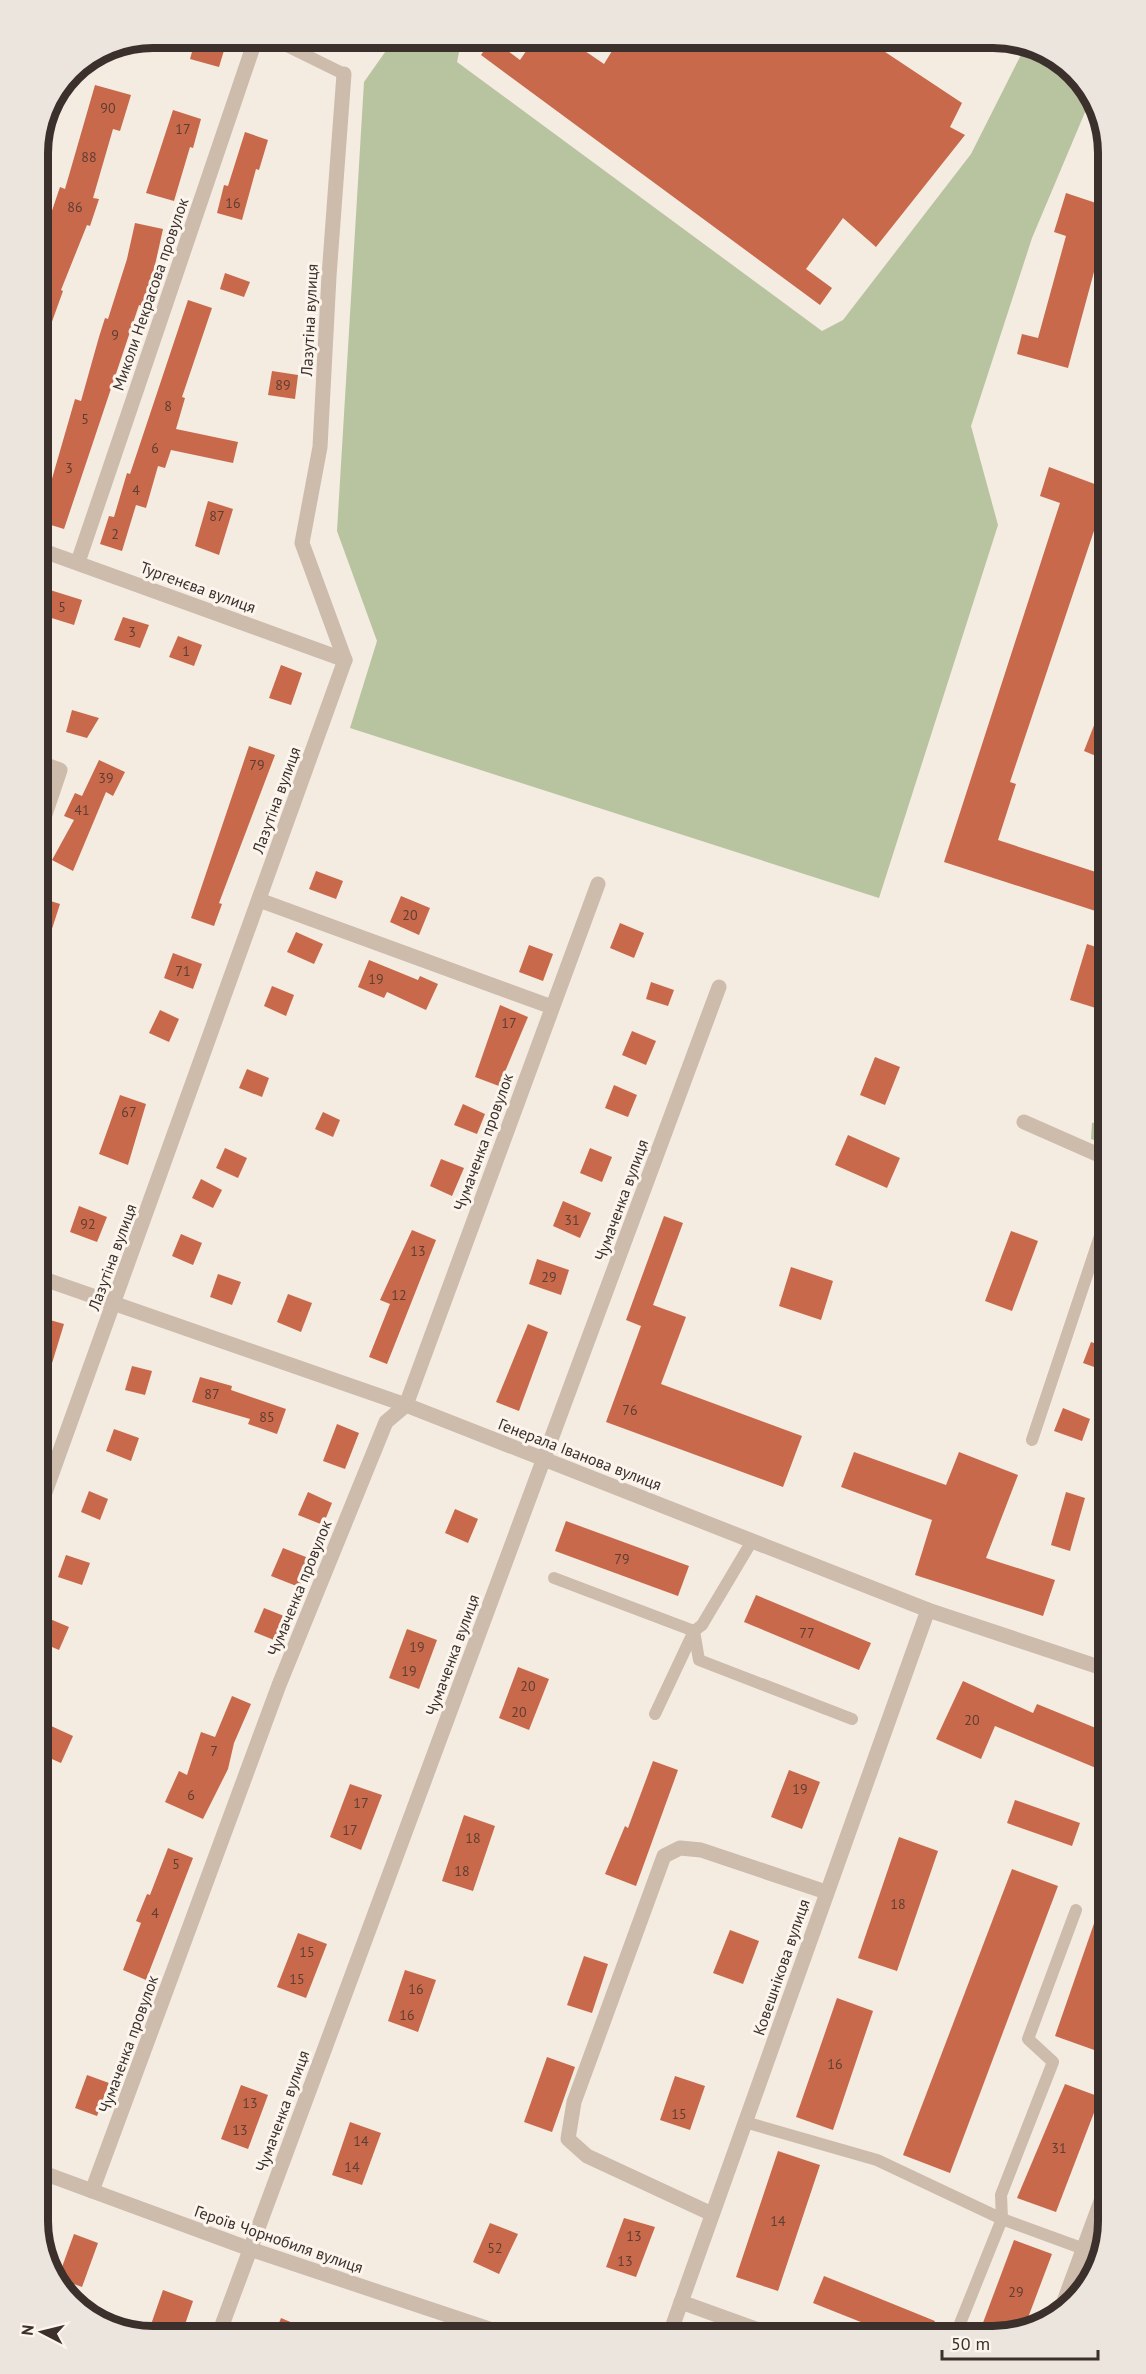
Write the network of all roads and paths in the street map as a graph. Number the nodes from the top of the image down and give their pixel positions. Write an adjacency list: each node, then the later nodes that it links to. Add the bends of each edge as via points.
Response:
1 (253, 48): 5 (street, Миколи Некрасова провулок)
2 (291, 48): 3 (lane)
3 (344, 74): 6 (street, Лазутіна вулиця, via 320,447 302,543)
4 (48, 552): 5 (street, Тургенєва вулиця)
5 (78, 562): 6 (street, Тургенєва вулиця)
6 (345, 660): 10 (street, Лазутіна вулиця)
7 (48, 766): 8 (street, via 60,770)
8 (48, 805)
9 (598, 884): 12 (street, Чумаченка провулок)
10 (260, 900): 12 (street); 17 (street, Лазутіна вулиця)
11 (719, 987): 20 (street, Чумаченка вулиця)
12 (552, 1007): 18 (street, Чумаченка провулок)
13 (1024, 1122): 14 (street)
14 (1098, 1155)
15 (1098, 1242): 19 (lane)
16 (48, 1281): 17 (street, Генерала Іванова вулиця)
17 (115, 1304): 18 (street, Генерала Іванова вулиця); 21 (street, Лазутіна вулиця)
18 (406, 1405): 20 (street, Генерала Іванова вулиця); 33 (street, Чумаченка провулок, via 386,1422 284,1674)
19 (1032, 1440)
20 (544, 1459): 22 (street, Генерала Іванова вулиця); 37 (street, Чумаченка вулиця)
21 (48, 1485)
22 (752, 1541): 24 (street, Генерала Іванова вулиця); 25 (lane, via 702,1625)
23 (554, 1578): 25 (lane)
24 (928, 1610): 26 (street, Генерала Іванова вулиця); 29 (street, Ковешнікова вулиця)
25 (694, 1631): 27 (lane); 28 (lane, via 699,1660)
26 (1098, 1667)
27 (655, 1714)
28 (852, 1719)
29 (826, 1892): 31 (street, Ковешнікова вулиця); 35 (street, via 701,1850 680,1848 664,1856 574,2102 568,2139 587,2156)
30 (1076, 1910): 36 (lane, via 1028,2039 1053,2062 1001,2195)
31 (745, 2122): 35 (street, Ковешнікова вулиця); 36 (lane, via 877,2160)
32 (48, 2175): 33 (street, Героїв Чорнобиля вулиця)
33 (92, 2191): 37 (street, Героїв Чорнобиля вулиця)
34 (1098, 2210): 38 (street)
35 (712, 2214): 40 (street, Ковешнікова вулиця)
36 (1002, 2219): 38 (lane); 45 (lane)
37 (250, 2249): 41 (street, Чумаченка вулиця); 42 (street, Героїв Чорнобиля вулиця)
38 (1084, 2249): 39 (street)
39 (1067, 2295)
40 (681, 2302): 43 (street, Ковешнікова вулиця); 44 (street)
41 (222, 2326)
42 (480, 2326)
43 (673, 2326)
44 (748, 2326)
45 (959, 2326)

